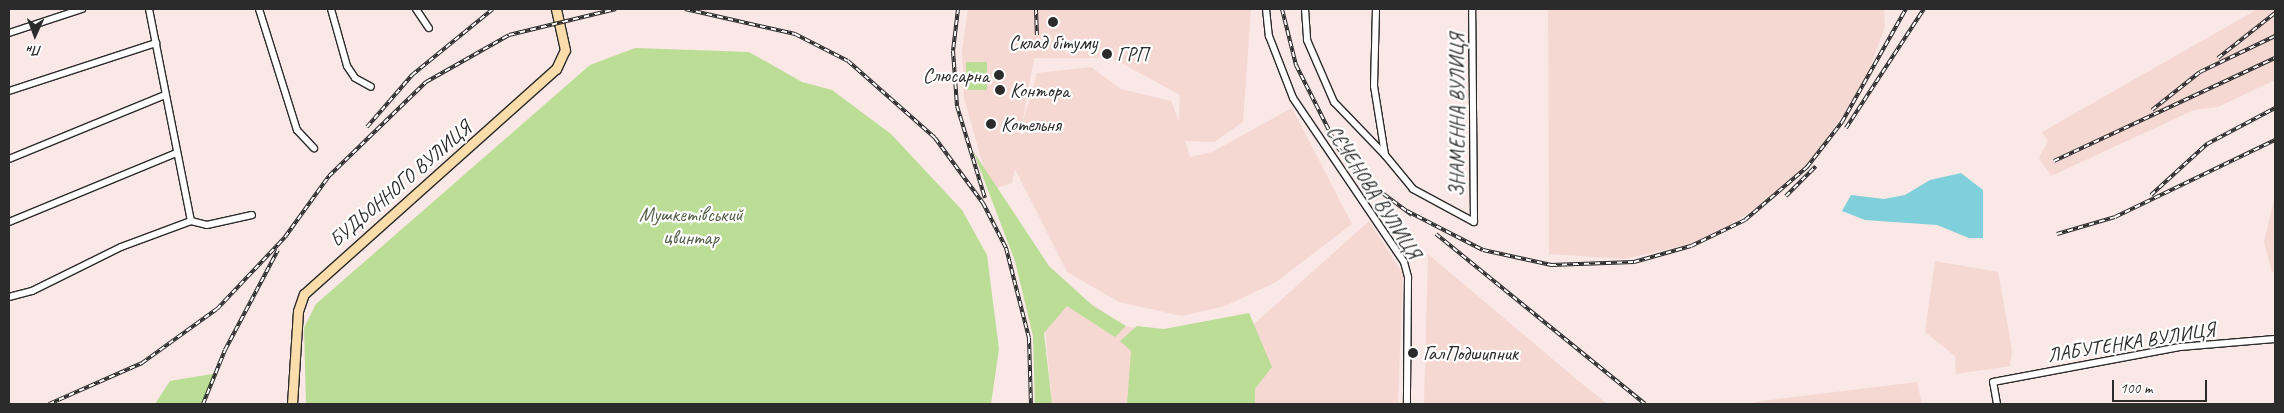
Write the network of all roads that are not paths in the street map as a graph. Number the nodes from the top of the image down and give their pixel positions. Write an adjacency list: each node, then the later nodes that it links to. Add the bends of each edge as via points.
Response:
1 (82, 9): 12 (street)
2 (149, 9): 13 (street)
3 (259, 9): 17 (street, via 297,130)
4 (331, 9): 14 (street, via 347,66 355,78)
5 (416, 9): 11 (street)
6 (556, 9): 26 (main road, БУДЬОННОГО ВУЛИЦЯ, via 565,50 556,70 304,294 298,311)
7 (1266, 9): 27 (street, СЄЧЕНОВА ВУЛИЦЯ, via 1277,64 1293,98 1404,262 1408,277)
8 (1305, 9): 19 (street, via 1307,40 1334,102)
9 (1376, 9): 19 (street, via 1374,86)
10 (1472, 9): 19 (street, ЗНАМЕННА ВУЛИЦЯ, via 1474,222 1413,189)
11 (429, 28)
12 (9, 32)
13 (156, 43): 15 (street); 16 (street)
14 (371, 87)
15 (9, 91)
16 (165, 95): 18 (street); 20 (street)
17 (314, 148)
18 (176, 153): 22 (street); 23 (street)
19 (1385, 155)
20 (9, 159)
21 (252, 215): 22 (street, via 207,225)
22 (192, 221): 24 (street, via 121,246 32,291)
23 (9, 222)
24 (9, 297)
25 (2275, 339): 28 (street, ЛАБУТЕНКА ВУЛИЦЯ, via 2180,346 1993,382)
26 (292, 404)
27 (1407, 404)
28 (1997, 404)

